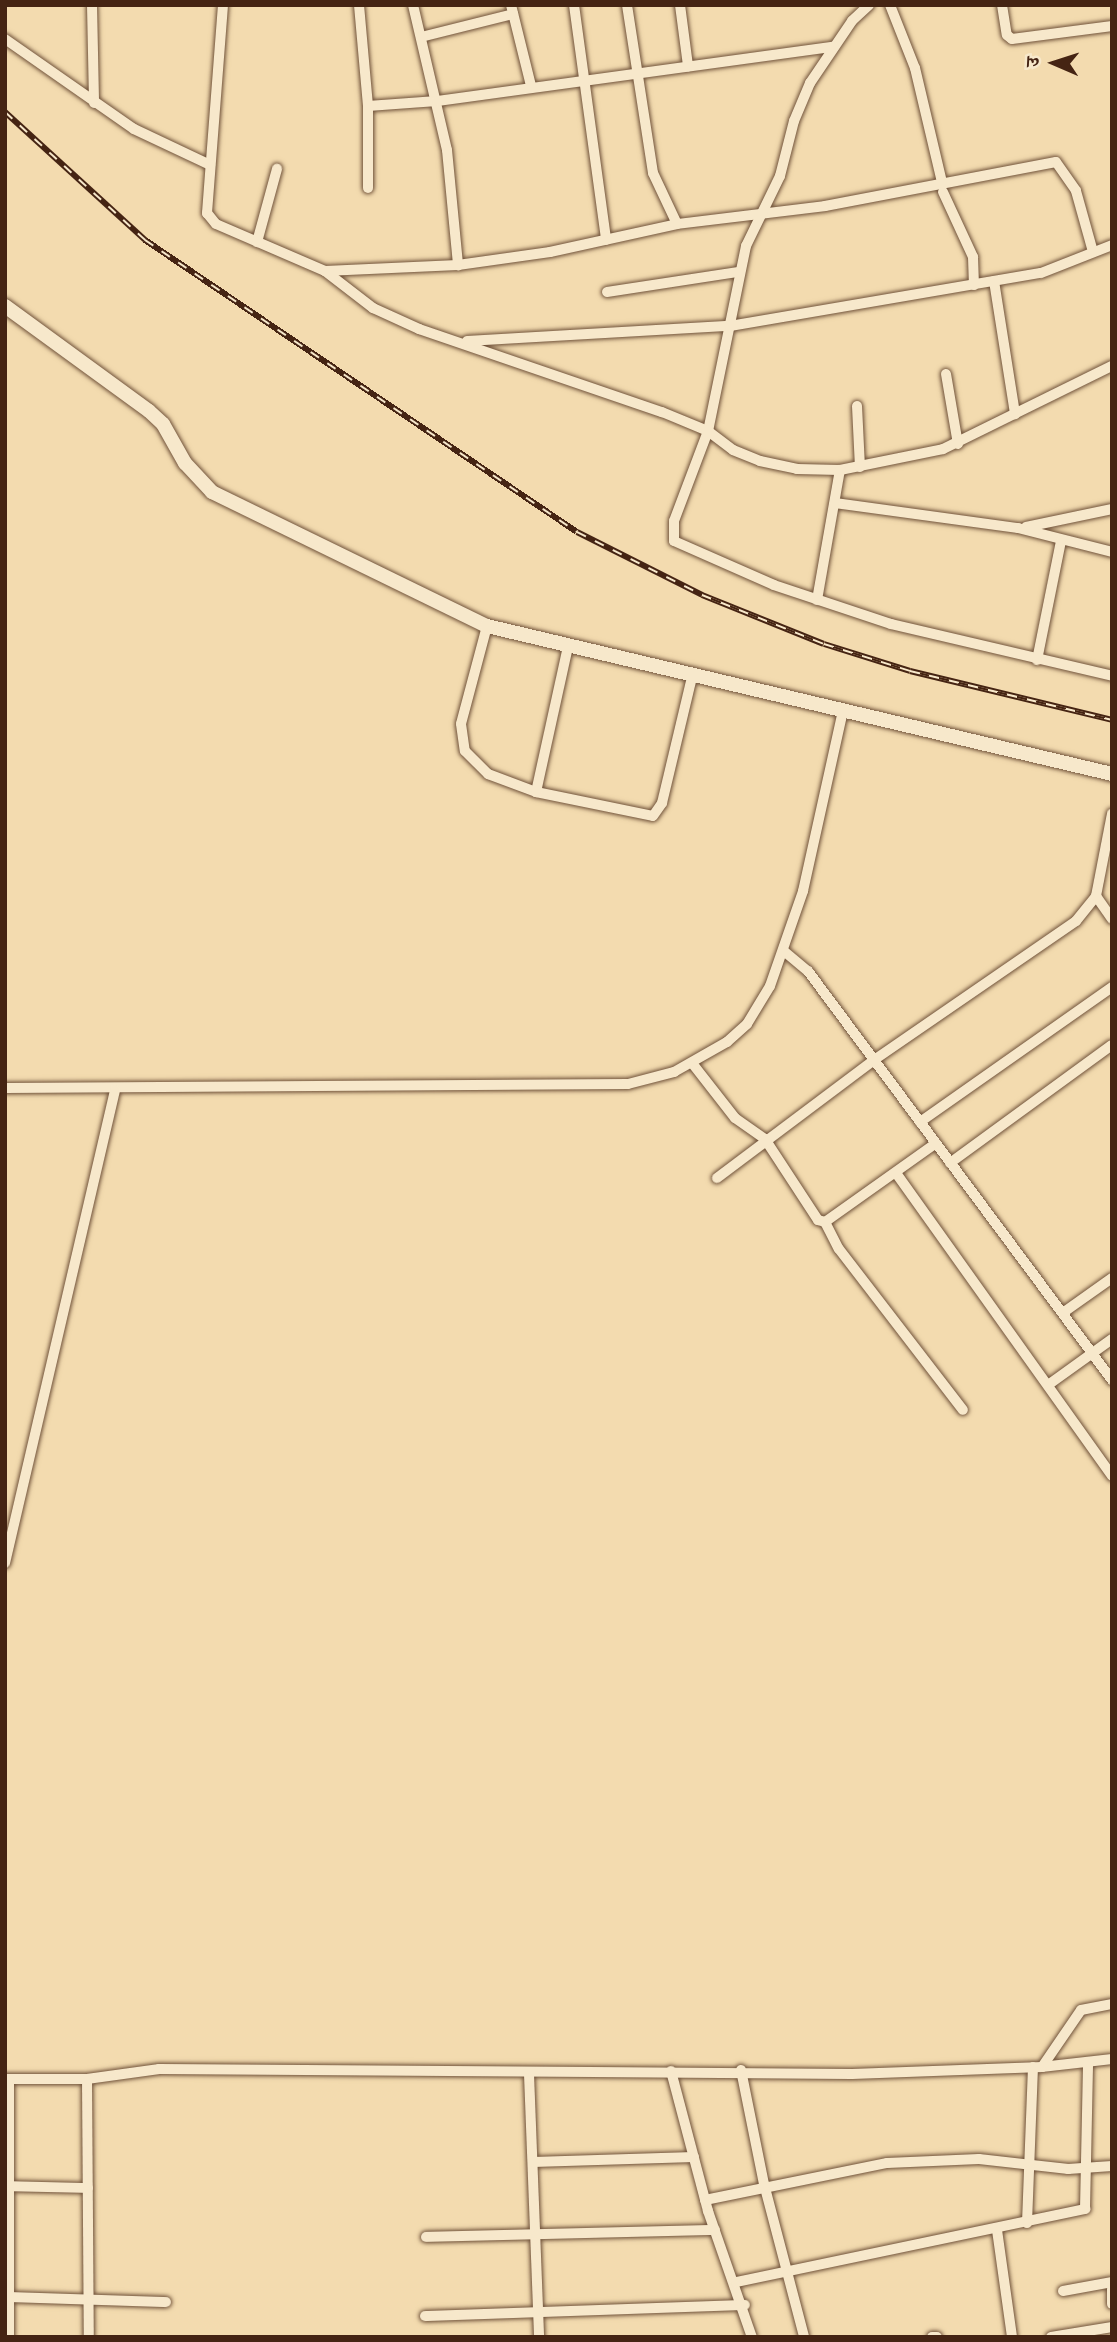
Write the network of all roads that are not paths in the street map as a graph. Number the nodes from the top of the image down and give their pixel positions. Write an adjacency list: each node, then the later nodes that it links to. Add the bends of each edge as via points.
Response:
1 (92, 5): 21 (street)
2 (223, 5): 23 (street)
3 (359, 5): 22 (street)
4 (413, 5): 13 (street)
5 (574, 5): 18 (street)
6 (627, 5): 17 (street)
7 (680, 5): 16 (street)
8 (891, 5): 25 (street, via 915,68)
9 (1002, 5): 12 (street, via 1005,32 1012,39)
10 (869, 6): 15 (street)
11 (512, 9): 13 (street); 19 (street)
12 (1112, 26)
13 (421, 37): 20 (street)
14 (5, 39): 21 (street)
15 (833, 47): 16 (street); 27 (street, via 804,96)
16 (688, 66): 17 (street)
17 (636, 72): 18 (street); 28 (street, via 653,173)
18 (583, 79): 19 (street); 29 (street)
19 (531, 86): 20 (street)
20 (437, 101): 22 (street); 33 (street, via 447,150)
21 (93, 103): 23 (street, via 134,129)
22 (368, 106): 26 (street)
23 (210, 165): 30 (street, via 207,213 216,224)
24 (277, 169): 30 (street)
25 (943, 187): 27 (street); 32 (street, via 1056,162 1076,191); 37 (street, via 973,257)
26 (368, 188)
27 (763, 215): 28 (street); 35 (street)
28 (677, 224): 29 (street)
29 (606, 240): 33 (street)
30 (257, 242): 34 (street)
31 (1112, 245): 32 (street)
32 (1093, 252): 36 (street, via 1059,268)
33 (458, 265): 34 (street)
34 (325, 271): 41 (street, via 373,308)
35 (738, 272): 38 (street); 40 (street)
36 (994, 281): 37 (street); 45 (street)
37 (974, 285): 40 (street)
38 (607, 292)
39 (6, 307): 56 (street, via 149,411 163,424 185,463 212,492)
40 (730, 326): 41 (street); 46 (street)
41 (459, 342): 46 (street)
42 (1112, 366): 45 (street)
43 (946, 374): 47 (street)
44 (857, 406): 48 (street)
45 (1015, 414): 47 (street)
46 (708, 431): 49 (street, via 733,450 760,461); 55 (street, via 674,521 674,541)
47 (958, 443): 48 (street)
48 (860, 467): 49 (street)
49 (839, 470): 50 (street)
50 (835, 503): 52 (street); 55 (street)
51 (1112, 509): 52 (street, via 1066,522)
52 (1018, 528): 53 (street)
53 (1061, 541): 54 (street); 58 (street)
54 (1112, 552)
55 (817, 600): 58 (street)
56 (487, 626): 57 (street); 63 (street, via 461,724 465,751 488,774)
57 (568, 646): 60 (street); 63 (street)
58 (1037, 660): 59 (street)
59 (1112, 676)
60 (692, 677): 61 (street); 63 (street, via 662,803 653,816)
61 (843, 711): 62 (street); 67 (street)
62 (1112, 775)
63 (536, 792)
64 (1112, 814): 65 (street)
65 (1096, 896): 66 (street); 70 (street, via 1061,934)
66 (1112, 919)
67 (785, 952): 70 (street, via 808,971); 71 (street, via 747,1024)
68 (1112, 987): 74 (street)
69 (1112, 1045): 77 (street)
70 (874, 1060): 74 (street); 75 (street)
71 (692, 1063): 73 (street, via 628,1084); 75 (street, via 735,1118)
72 (5, 1088): 73 (street)
73 (115, 1090): 89 (street)
74 (920, 1122): 76 (street)
75 (765, 1139): 79 (street); 80 (street, via 818,1220)
76 (936, 1143): 77 (street); 78 (street)
77 (950, 1163): 82 (street)
78 (897, 1173): 80 (street); 86 (street)
79 (717, 1178)
80 (825, 1222): 87 (street, via 839,1249)
81 (1112, 1278): 82 (street)
82 (1064, 1312): 84 (street)
83 (1112, 1339): 84 (street)
84 (1093, 1353): 85 (street); 86 (street)
85 (1112, 1380)
86 (1048, 1385): 88 (street)
87 (962, 1410)
88 (1112, 1476)
89 (5, 1563)
90 (1112, 2004): 93 (street, via 1081,2010)
91 (1112, 2059): 92 (street)
92 (1088, 2062): 93 (street); 103 (street)
93 (1038, 2067): 94 (street, via 852,2074); 101 (street)
94 (741, 2070): 95 (street); 105 (street)
95 (671, 2071): 96 (street); 99 (street)
96 (529, 2074): 98 (street, via 159,2068); 100 (street)
97 (7, 2079): 98 (street); 104 (street)
98 (88, 2079): 106 (street)
99 (694, 2157): 100 (street); 107 (street)
100 (533, 2162): 111 (street)
101 (1031, 2163): 103 (street); 105 (street, via 979,2159 887,2163); 108 (street)
102 (1112, 2166): 103 (street)
103 (1088, 2169): 108 (street, via 1085,2209)
104 (8, 2186): 106 (street); 118 (street)
105 (765, 2187): 107 (street); 113 (street)
106 (88, 2188): 120 (street)
107 (705, 2200): 109 (street)
108 (1027, 2223): 110 (street)
109 (715, 2230): 111 (street); 115 (street)
110 (998, 2230): 113 (street); 131 (street)
111 (536, 2235): 112 (street); 123 (street)
112 (426, 2237)
113 (786, 2269): 115 (street); 130 (street)
114 (1112, 2282): 117 (street)
115 (736, 2283): 122 (street)
116 (1112, 2289): 121 (street)
117 (1063, 2291)
118 (7, 2297): 120 (street); 126 (street)
119 (166, 2302): 120 (street)
120 (89, 2303): 127 (street)
121 (1112, 2304)
122 (745, 2305): 123 (street); 129 (street)
123 (539, 2312): 124 (street); 128 (street)
124 (425, 2316)
125 (1112, 2328): 132 (street)
126 (9, 2337)
127 (89, 2337)
128 (540, 2337)
129 (752, 2337)
130 (804, 2337)
131 (1012, 2337)
132 (1051, 2337)

